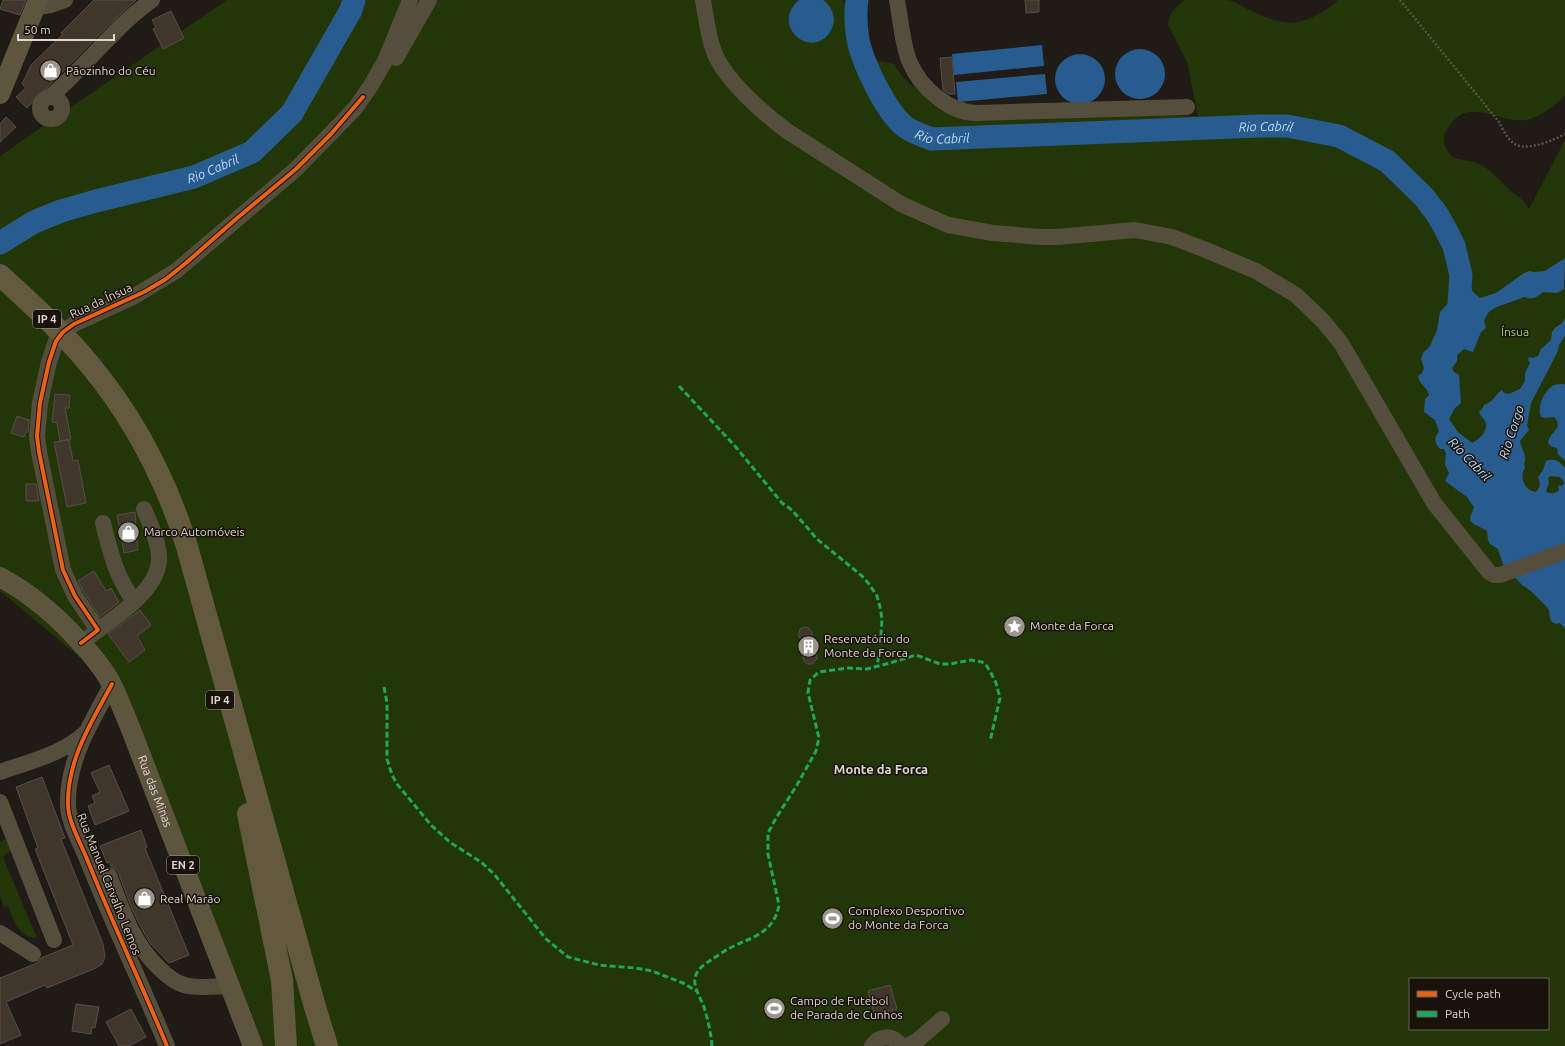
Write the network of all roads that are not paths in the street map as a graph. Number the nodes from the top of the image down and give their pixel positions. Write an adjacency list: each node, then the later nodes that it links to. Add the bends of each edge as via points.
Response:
1 (66, 0): 7 (street, via 51,5)
2 (152, 0): 10 (street, via 128,18 66,84)
3 (410, 0): 9 (street, via 385,61)
4 (429, 0): 9 (street, via 392,66)
5 (703, 0): 17 (street, via 714,52 741,90 787,131 902,204 948,225 992,233 1041,237 1135,230 1159,233 1256,271 1296,295 1323,321 1345,349 1438,508 1486,568 1494,575 1505,574)
6 (898, 0): 11 (street, via 904,46 913,72 934,95 959,110 976,113)
7 (36, 4): 8 (main road)
8 (2, 82)
9 (363, 97): 20 (street, Rua da Ínsua, via 296,169 236,218 186,264 138,294 74,324 56,341 40,402 37,436 39,452 63,570 75,596)
10 (56, 100)
11 (1187, 107)
12 (0, 276): 14 (highway, IP 4, via 42,314)
13 (0, 286): 14 (highway, IP 4)
14 (88, 368): 24 (highway, IP 4, via 134,445 164,508); 37 (highway, IP 4, via 142,439 178,518)
15 (144, 510): 19 (street, via 158,547 159,562 148,587)
16 (103, 523): 19 (street, via 116,573)
17 (1565, 551)
18 (0, 577): 21 (main road, Rua das Minas / EN 2, via 42,604)
19 (134, 601): 20 (street)
20 (98, 630): 21 (street)
21 (81, 643): 22 (main road, Rua das Minas / EN 2)
22 (112, 684): 23 (street, Rua Manuel Carvalho Lemos); 31 (main road, Rua das Minas / EN 2)
23 (86, 732): 25 (street, Rua Manuel Carvalho Lemos, via 75,742 60,749); 33 (street, Rua Manuel Carvalho Lemos, via 72,767 68,811 103,900)
24 (237, 764): 35 (highway, via 280,968); 36 (highway, IP 4)
25 (0, 772)
26 (0, 802): 29 (street)
27 (109, 875): 31 (street, via 140,947 164,973 184,985)
28 (0, 933): 30 (street)
29 (54, 940)
30 (33, 954)
31 (229, 986): 34 (main road, Rua das Minas / EN 2)
32 (942, 1019): 40 (street, via 922,1037)
33 (167, 1046)
34 (253, 1046)
35 (286, 1046)
36 (317, 1046)
37 (327, 1046)
38 (872, 1046): 39 (street, via 876,1041 886,1037 896,1040)
39 (901, 1046)
40 (907, 1046)

